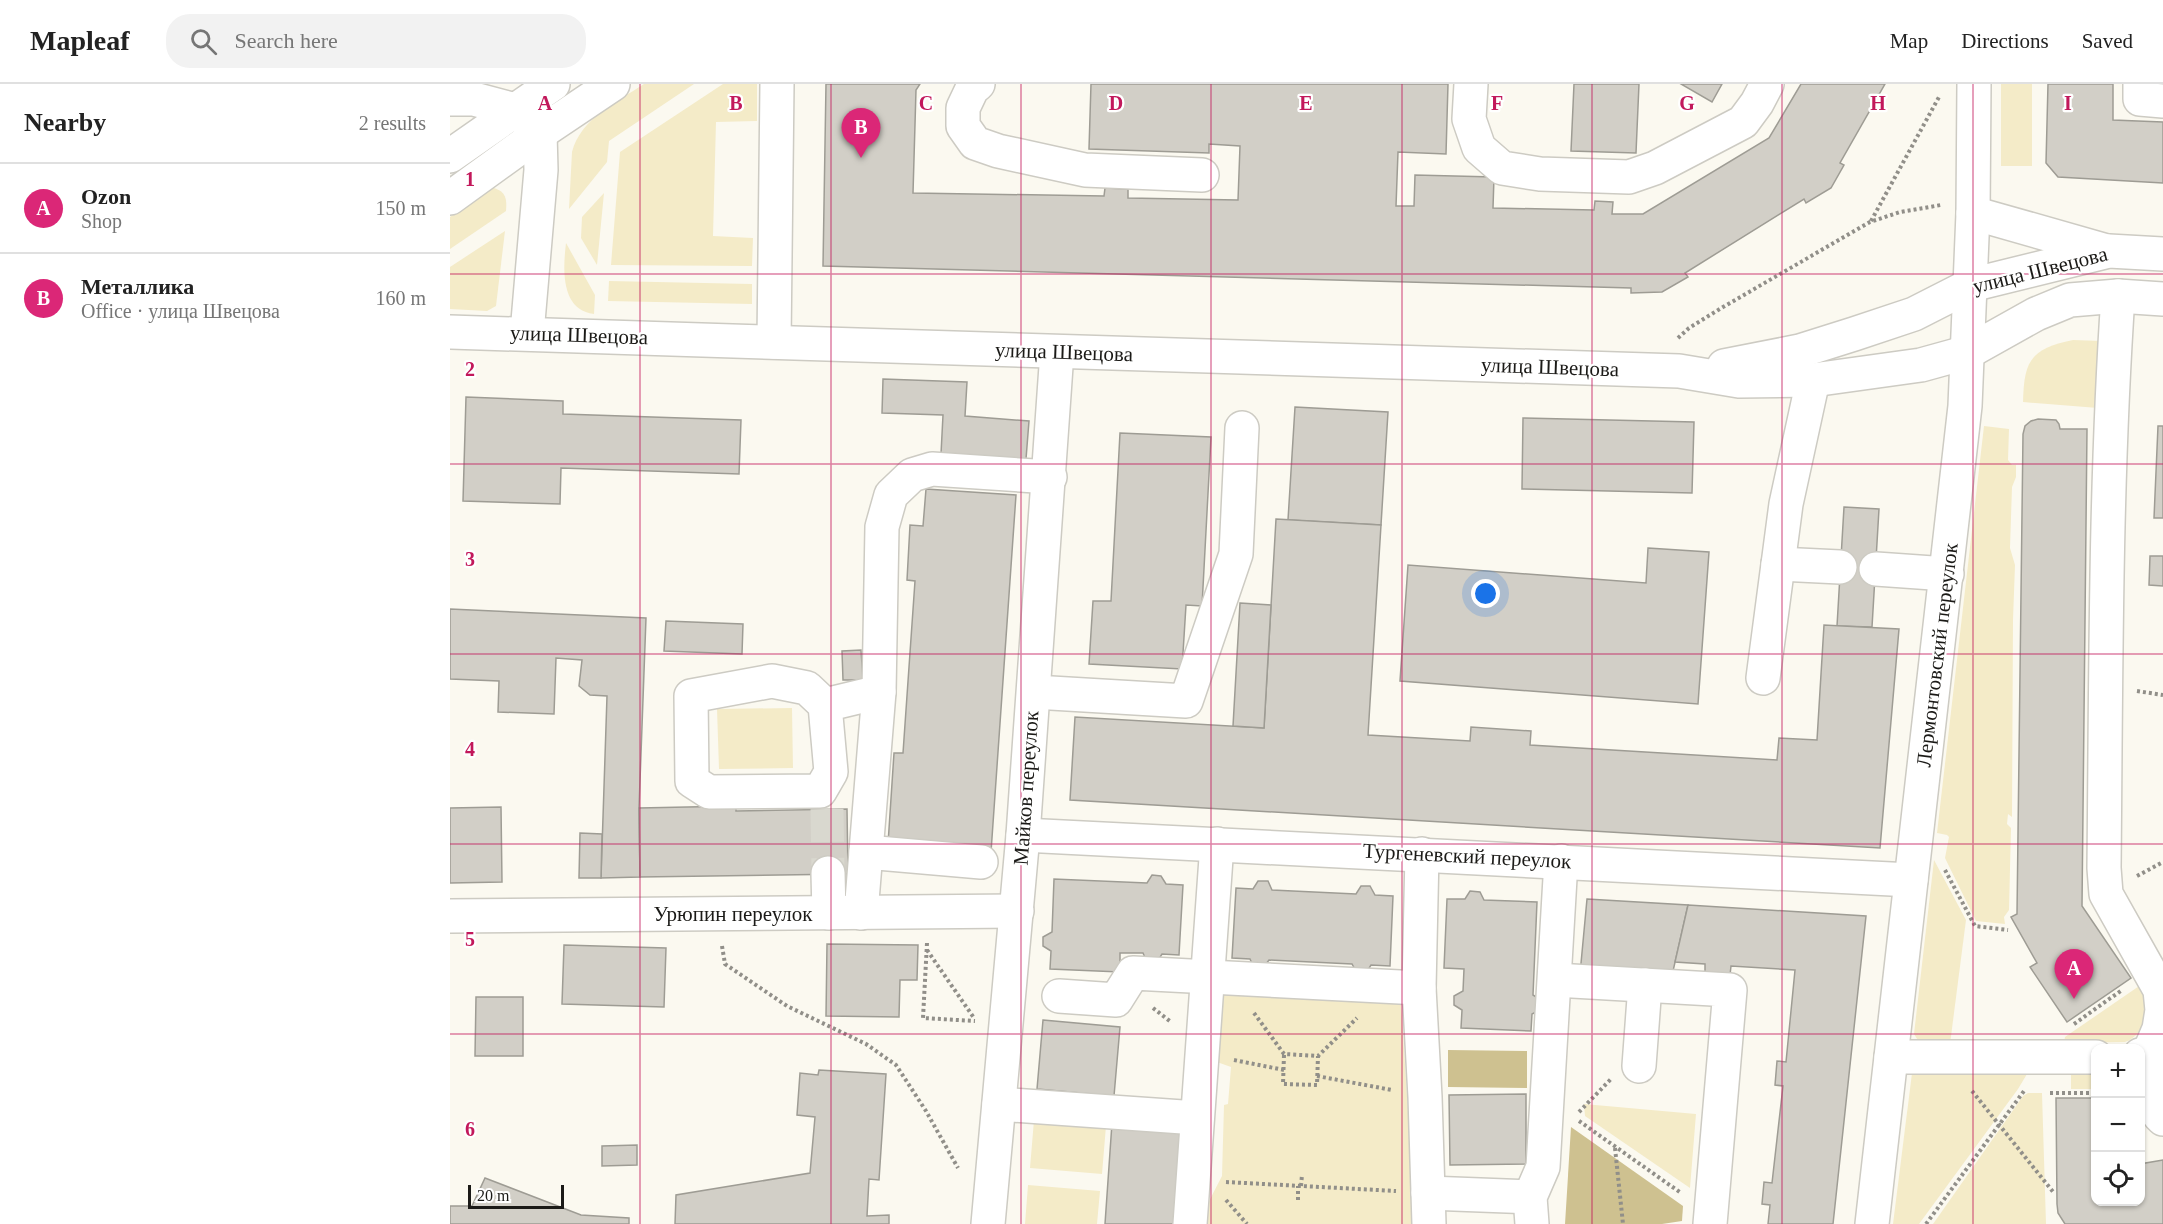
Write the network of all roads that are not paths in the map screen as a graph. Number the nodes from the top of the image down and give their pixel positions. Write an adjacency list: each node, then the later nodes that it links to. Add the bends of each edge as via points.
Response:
1 (553, 84): 11 (street)
2 (613, 84): 12 (street)
3 (777, 84): 24 (street)
4 (978, 84): 14 (street, via 963,108 963,126 975,143 1085,170)
5 (1471, 84): 6 (street, via 1470,118 1479,148 1502,168 1540,174 1629,177 1655,168 1743,122)
6 (1767, 84)
7 (1974, 84): 16 (street, Лермонтовский переулок)
8 (2140, 84): 10 (street, via 2140,99)
9 (450, 99): 11 (street, via 474,99)
10 (2163, 101)
11 (515, 110): 12 (street); 13 (street)
12 (540, 133): 15 (street); 23 (street, via 541,170)
13 (450, 156)
14 (1202, 175)
15 (450, 198)
16 (1959, 208): 17 (street); 19 (street, Лермонтовский переулок)
17 (2109, 251): 18 (street, улица Швецова); 19 (street, улица Швецова)
18 (2163, 254)
19 (1971, 285): 26 (street, Лермонтовский переулок); 27 (street, улица Швецова, via 1914,314 1800,351 1737,365)
20 (2118, 297): 21 (street, улица Швецова); 26 (street, улица Швецова, via 2070,300); 56 (street, via 2108,514 2104,868 2106,894 2160,990 2163,1010 2159,1029)
21 (2163, 299)
22 (450, 332): 23 (street, улица Швецова)
23 (527, 333): 24 (street, улица Швецова)
24 (774, 342): 25 (street, улица Швецова)
25 (1057, 351): 27 (street, улица Швецова); 30 (street, Майков переулок)
26 (1968, 352): 28 (street, улица Швецова, via 1921,365); 34 (street, Лермонтовский переулок)
27 (1676, 357): 28 (street, улица Швецова, via 1739,381)
28 (1814, 380): 31 (street, via 1786,504)
29 (1242, 428): 37 (street, via 1236,554 1186,701)
30 (1050, 477): 36 (street, via 932,469 912,475 891,495 882,527); 37 (street, Майков переулок)
31 (1778, 564): 32 (street); 35 (street)
32 (1840, 567)
33 (1876, 569): 34 (street)
34 (1947, 574): 46 (street, Лермонтовский переулок)
35 (1763, 678)
36 (879, 692): 38 (street); 41 (street)
37 (1034, 692): 39 (street, Майков переулок)
38 (825, 705): 38 (street, via 807,688 772,681 691,696 692,781 709,792 824,800 831,772)
39 (1023, 835): 40 (street, Тургеневский переулок); 47 (street, Майков переулок)
40 (1217, 844): 42 (street, Тургеневский переулок); 51 (street)
41 (866, 852): 44 (street); 48 (street)
42 (1422, 854): 43 (street, Тургеневский переулок); 54 (street)
43 (1561, 861): 46 (street, Тургеневский переулок); 52 (street)
44 (981, 862)
45 (828, 873): 49 (street)
46 (1911, 880): 57 (street, Лермонтовский переулок)
47 (1017, 911): 48 (street, Урюпин переулок); 61 (street, Майков переулок)
48 (861, 913): 49 (street, Урюпин переулок)
49 (829, 914): 50 (street, Урюпин переулок)
50 (450, 916)
51 (1218, 977): 54 (street); 55 (street, via 1133,973 1116,1000); 62 (street, via 1202,1050)
52 (1555, 980): 53 (street); 65 (street, via 1543,1167)
53 (1645, 985): 59 (street); 66 (street, via 1730,990)
54 (1404, 987): 64 (street, via 1425,1097)
55 (1059, 996)
56 (2145, 1053)
57 (1891, 1057): 58 (street); 69 (street, Лермонтовский переулок)
58 (2091, 1057)
59 (1640, 1058)
60 (2145, 1059): 63 (street)
61 (999, 1104): 62 (street); 67 (street, Майков переулок)
62 (1197, 1118): 68 (street)
63 (2163, 1119)
64 (1429, 1208): 65 (street)
65 (1531, 1210)
66 (1710, 1219)
67 (988, 1224)
68 (1190, 1224)
69 (1872, 1224)

